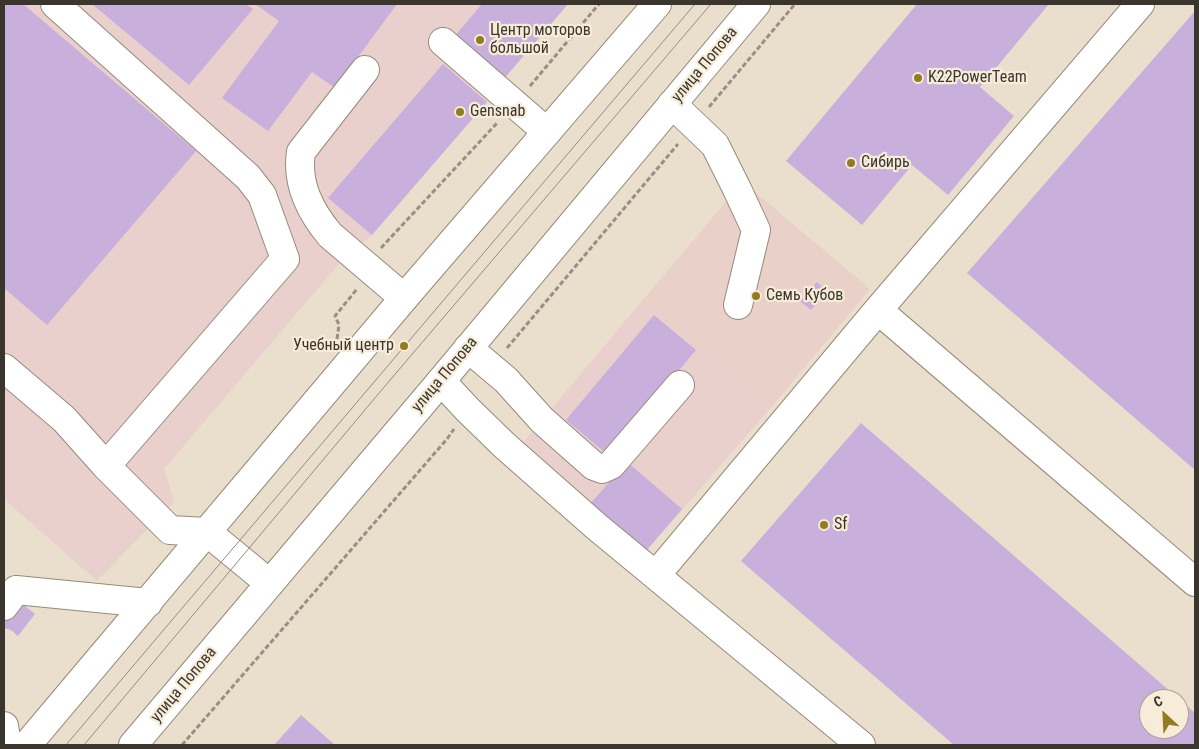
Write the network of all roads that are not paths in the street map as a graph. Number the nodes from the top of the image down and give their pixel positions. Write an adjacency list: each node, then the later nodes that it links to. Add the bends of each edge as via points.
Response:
1 (55, 4): 16 (main road, via 248,178 262,195 285,259)
2 (657, 4): 8 (main road)
3 (756, 4): 7 (main road, улица Попова)
4 (1140, 4): 11 (main road)
5 (443, 42): 8 (main road)
6 (365, 70): 9 (main road, via 301,152 300,177 322,227)
7 (672, 104): 10 (main road, via 715,145 756,230); 12 (main road, улица Попова)
8 (547, 132): 9 (main road)
9 (404, 298): 17 (main road)
10 (738, 305)
11 (878, 310): 18 (main road); 19 (main road)
12 (468, 348): 14 (main road, улица Попова); 15 (main road, via 506,380 542,420 602,470 611,465)
13 (4, 368): 16 (main road, via 64,419)
14 (441, 381): 18 (main road, via 504,445); 20 (main road, улица Попова)
15 (680, 385)
16 (106, 466): 17 (main road, via 170,530)
17 (207, 532): 20 (main road); 21 (main road)
18 (656, 575): 27 (main road)
19 (1195, 582)
20 (269, 583): 26 (main road, улица Попова)
21 (148, 603): 22 (main road, via 16,590); 25 (main road)
22 (4, 606)
23 (4, 726): 24 (main road)
24 (8, 745)
25 (27, 745)
26 (133, 745)
27 (861, 745)

